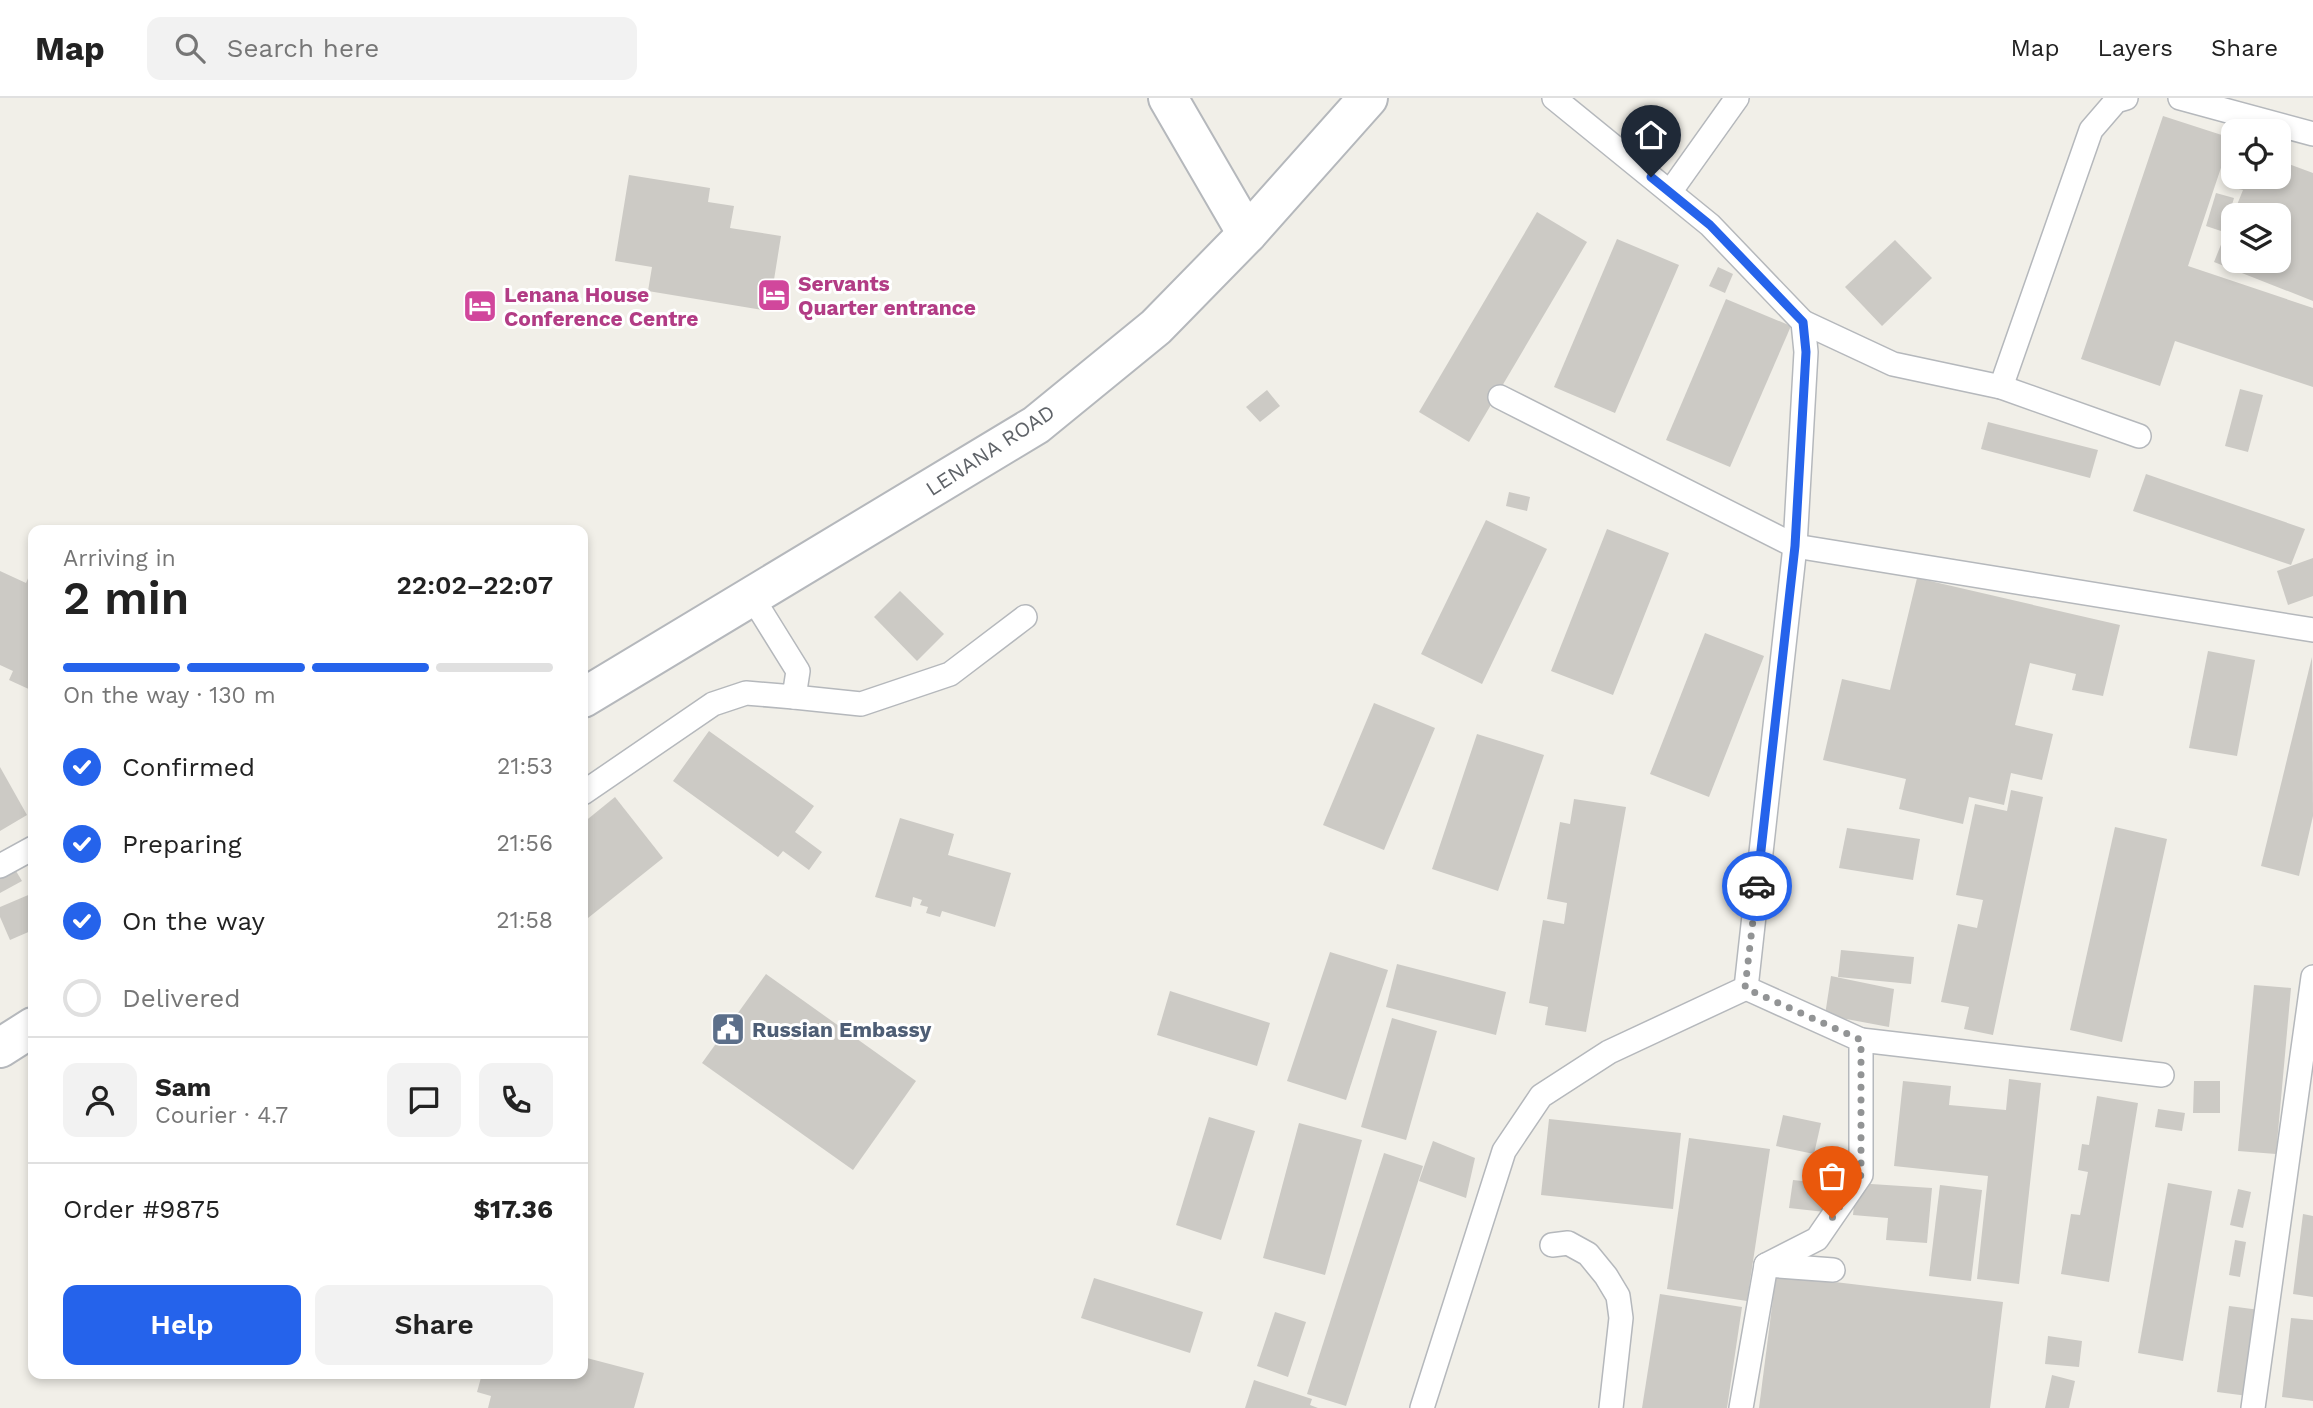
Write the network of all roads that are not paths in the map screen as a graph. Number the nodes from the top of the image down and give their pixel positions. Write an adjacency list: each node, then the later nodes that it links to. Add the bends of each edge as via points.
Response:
1 (1168, 98): 9 (street)
2 (1368, 98): 9 (street, LENANA ROAD)
3 (1554, 98): 8 (lane)
4 (1737, 98): 8 (lane)
5 (2126, 98): 11 (lane, via 2116,101 2091,130)
6 (2180, 98): 7 (lane)
7 (2313, 134)
8 (1670, 192): 10 (lane, via 1710,225)
9 (1247, 234): 15 (street, LENANA ROAD, via 1157,327 1035,425)
10 (1803, 322): 11 (lane, via 1893,364); 14 (lane, via 1806,352)
11 (2001, 387): 13 (lane)
12 (1500, 397): 14 (lane)
13 (2139, 436)
14 (1795, 546): 17 (lane); 24 (lane)
15 (752, 597): 18 (street, LENANA ROAD); 19 (lane, via 798,671)
16 (1025, 617): 19 (lane, via 950,674 861,704)
17 (2313, 631)
18 (588, 695)
19 (794, 697): 20 (lane, via 746,693 713,704)
20 (588, 790)
21 (28, 851): 22 (lane)
22 (0, 866)
23 (2313, 977): 35 (lane)
24 (1745, 988): 26 (lane); 32 (lane, via 1609,1052 1541,1096 1504,1151)
25 (28, 1030): 27 (street)
26 (1861, 1040): 28 (lane); 30 (lane, via 1861,1175 1817,1239)
27 (0, 1048)
28 (2162, 1074)
29 (1552, 1245): 33 (lane, via 1568,1243 1588,1254 1618,1296)
30 (1766, 1265): 31 (lane); 34 (lane)
31 (1833, 1270)
32 (1422, 1408)
33 (1611, 1408)
34 (1741, 1408)
35 (2253, 1408)

